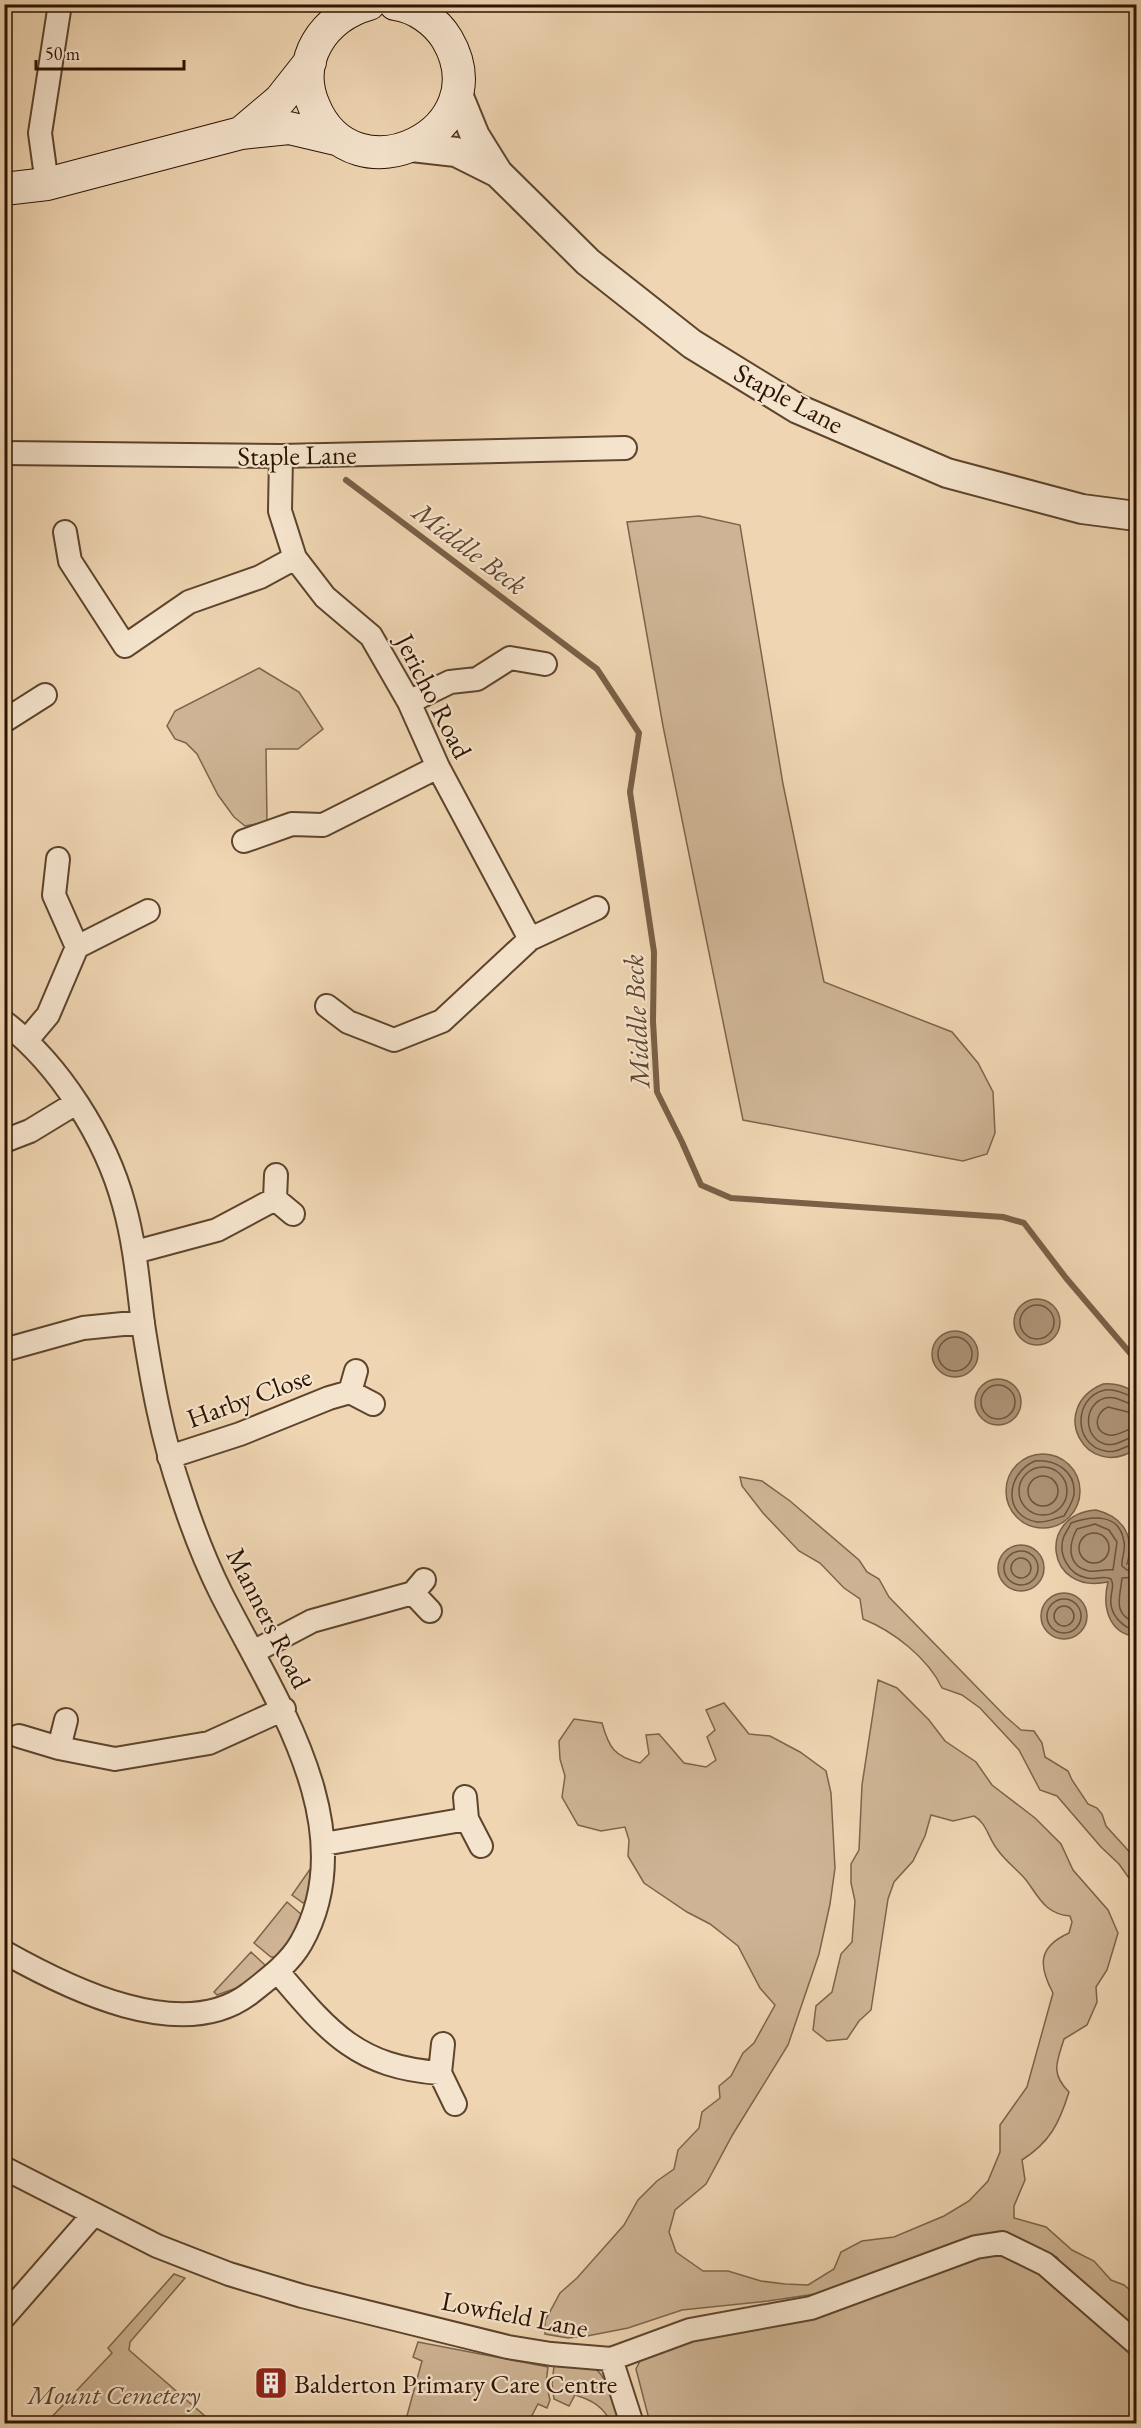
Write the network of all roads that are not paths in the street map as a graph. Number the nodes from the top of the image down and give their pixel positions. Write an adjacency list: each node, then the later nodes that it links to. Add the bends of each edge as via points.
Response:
1 (60, 4): 11 (street, via 40,134)
2 (369, 4): 4 (main road)
3 (406, 6): 6 (main road, via 437,26 449,43 457,63)
4 (336, 14): 5 (main road, via 314,48)
5 (310, 62): 7 (main road, via 280,100); 8 (main road, via 309,91 313,105)
6 (457, 92): 9 (main road, via 437,130); 10 (street, Staple Lane, via 475,136)
7 (241, 133): 8 (main road, via 289,128); 11 (main road)
8 (340, 140): 9 (main road, via 368,152 398,152)
9 (412, 147): 10 (street, Staple Lane, via 456,152)
10 (498, 174): 16 (street, Staple Lane, via 588,262 692,344 798,409 947,473 1082,509)
11 (47, 184): 12 (main road)
12 (4, 189)
13 (625, 448): 15 (street, Staple Lane)
14 (4, 453): 15 (street, Staple Lane)
15 (281, 456): 18 (street, Jericho Road, via 280,511)
16 (1137, 516)
17 (65, 532): 18 (street, via 70,561 130,655 189,602 260,578)
18 (295, 558): 21 (street, Jericho Road, via 325,597 371,636)
19 (545, 664): 21 (street, via 510,657 477,679 450,682)
20 (45, 695): 22 (street)
21 (408, 702): 23 (street, Jericho Road)
22 (4, 720)
23 (438, 766): 24 (street, via 323,825 292,824); 28 (street, Jericho Road)
24 (244, 841)
25 (58, 859): 29 (street, via 54,895)
26 (597, 908): 28 (street)
27 (148, 911): 29 (street)
28 (530, 939): 30 (street, via 442,1021 394,1040 348,1022)
29 (77, 947): 32 (street, via 48,1015)
30 (327, 1006)
31 (4, 1022): 32 (street, Manners Road)
32 (27, 1040): 33 (street, Manners Road)
33 (76, 1102): 34 (street, via 30,1131); 38 (street, Manners Road, via 103,1150 123,1201)
34 (4, 1141)
35 (276, 1175): 36 (street)
36 (275, 1199): 37 (street); 38 (street, via 217,1230)
37 (293, 1214)
38 (135, 1252): 39 (street, Manners Road)
39 (143, 1322): 40 (street, via 83,1328); 42 (street, Manners Road)
40 (4, 1350)
41 (373, 1404): 42 (street, Harby Close, via 353,1381 329,1398)
42 (169, 1457): 44 (street, Manners Road, via 195,1534 220,1592)
43 (430, 1611): 44 (street, via 418,1586 312,1622)
44 (253, 1652): 45 (street, Manners Road)
45 (284, 1709): 48 (street, via 209,1743 115,1759); 49 (street, Manners Road, via 312,1789)
46 (66, 1720): 48 (street)
47 (19, 1736): 48 (street)
48 (59, 1748)
49 (324, 1844): 50 (street, via 466,1808); 52 (street, Manners Road, via 320,1898 301,1944)
50 (481, 1846)
51 (4, 1952): 52 (street, Manners Road, via 107,2000 153,2012 191,2015 243,1998)
52 (278, 1972): 54 (street, via 343,2041 389,2065)
53 (443, 2044): 54 (street)
54 (440, 2073): 55 (street)
55 (455, 2104)
56 (4, 2168): 57 (street, Lowfield Lane)
57 (93, 2215): 58 (street); 60 (street, Lowfield Lane, via 177,2254 302,2296 519,2349)
58 (4, 2317)
59 (1137, 2343): 60 (street, Lowfield Lane, via 1045,2264 1002,2242 976,2247 811,2308 690,2330)
60 (611, 2359): 61 (street)
61 (632, 2424)

